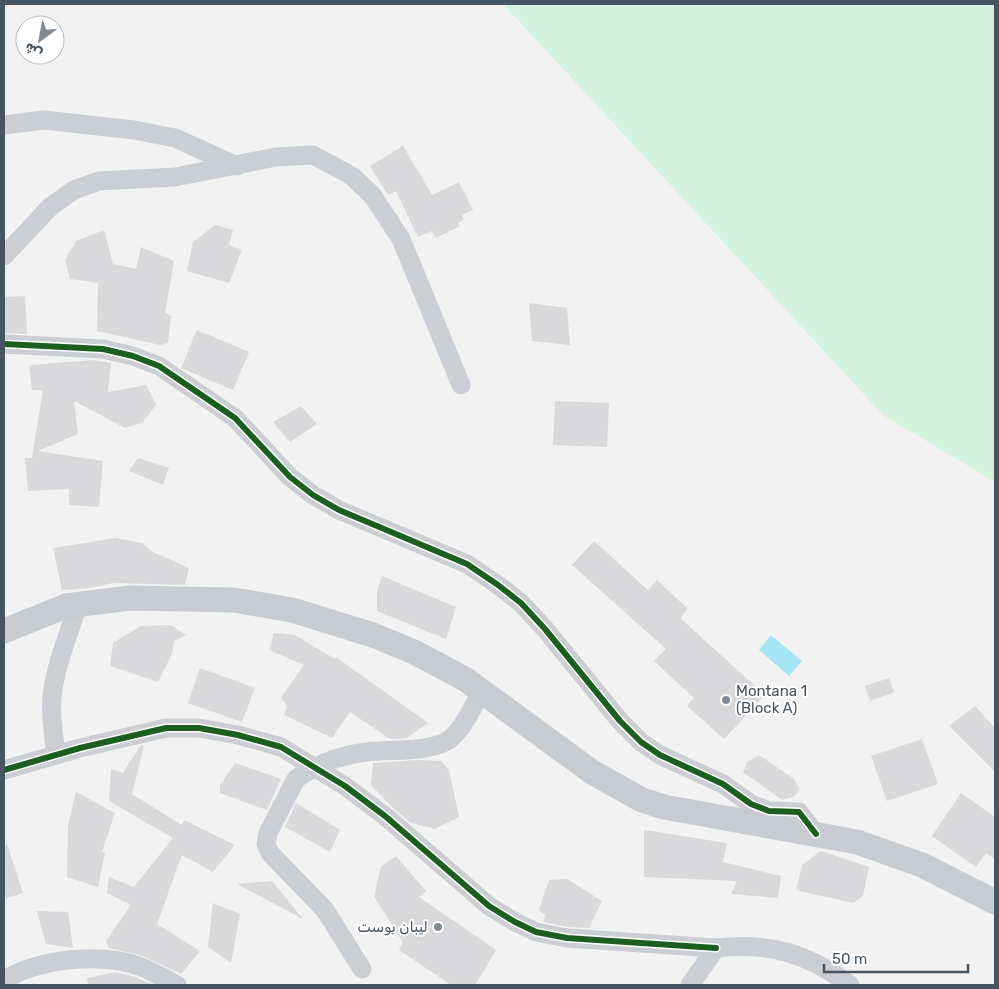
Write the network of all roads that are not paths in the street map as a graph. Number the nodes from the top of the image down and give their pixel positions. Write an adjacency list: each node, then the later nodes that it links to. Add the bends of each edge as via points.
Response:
1 (4, 125): 2 (street, via 44,120 134,130 175,138)
2 (237, 166): 3 (street, via 175,177 99,181 85,185 50,207); 5 (street, via 276,157 313,155 352,176 372,195 401,239)
3 (4, 256)
4 (4, 344): 12 (street, via 103,349 159,366 235,418 290,477 313,495 338,510 467,564 498,585 545,630 640,742 660,755 723,784 752,804 769,811 799,812)
5 (461, 385)
6 (78, 604): 7 (main road); 8 (main road, via 130,598 234,600 292,610 414,652); 9 (street, via 54,680 52,699)
7 (4, 631)
8 (482, 691): 10 (street, via 458,730 441,744 338,757); 12 (main road, via 592,772 642,800 664,807)
9 (56, 755): 10 (street, via 166,728 199,728 281,746); 11 (street)
10 (316, 768): 14 (street, via 385,816 489,906 536,932 567,938); 15 (street, via 296,779 266,844 275,860 325,910)
11 (4, 770)
12 (816, 834): 13 (main road, via 857,842 922,865)
13 (995, 902)
14 (716, 948): 18 (street); 19 (street, via 772,948 806,959)
15 (362, 968)
16 (4, 980): 17 (street, via 31,968 66,959 106,960 137,966)
17 (177, 985)
18 (690, 985)
19 (850, 985)

